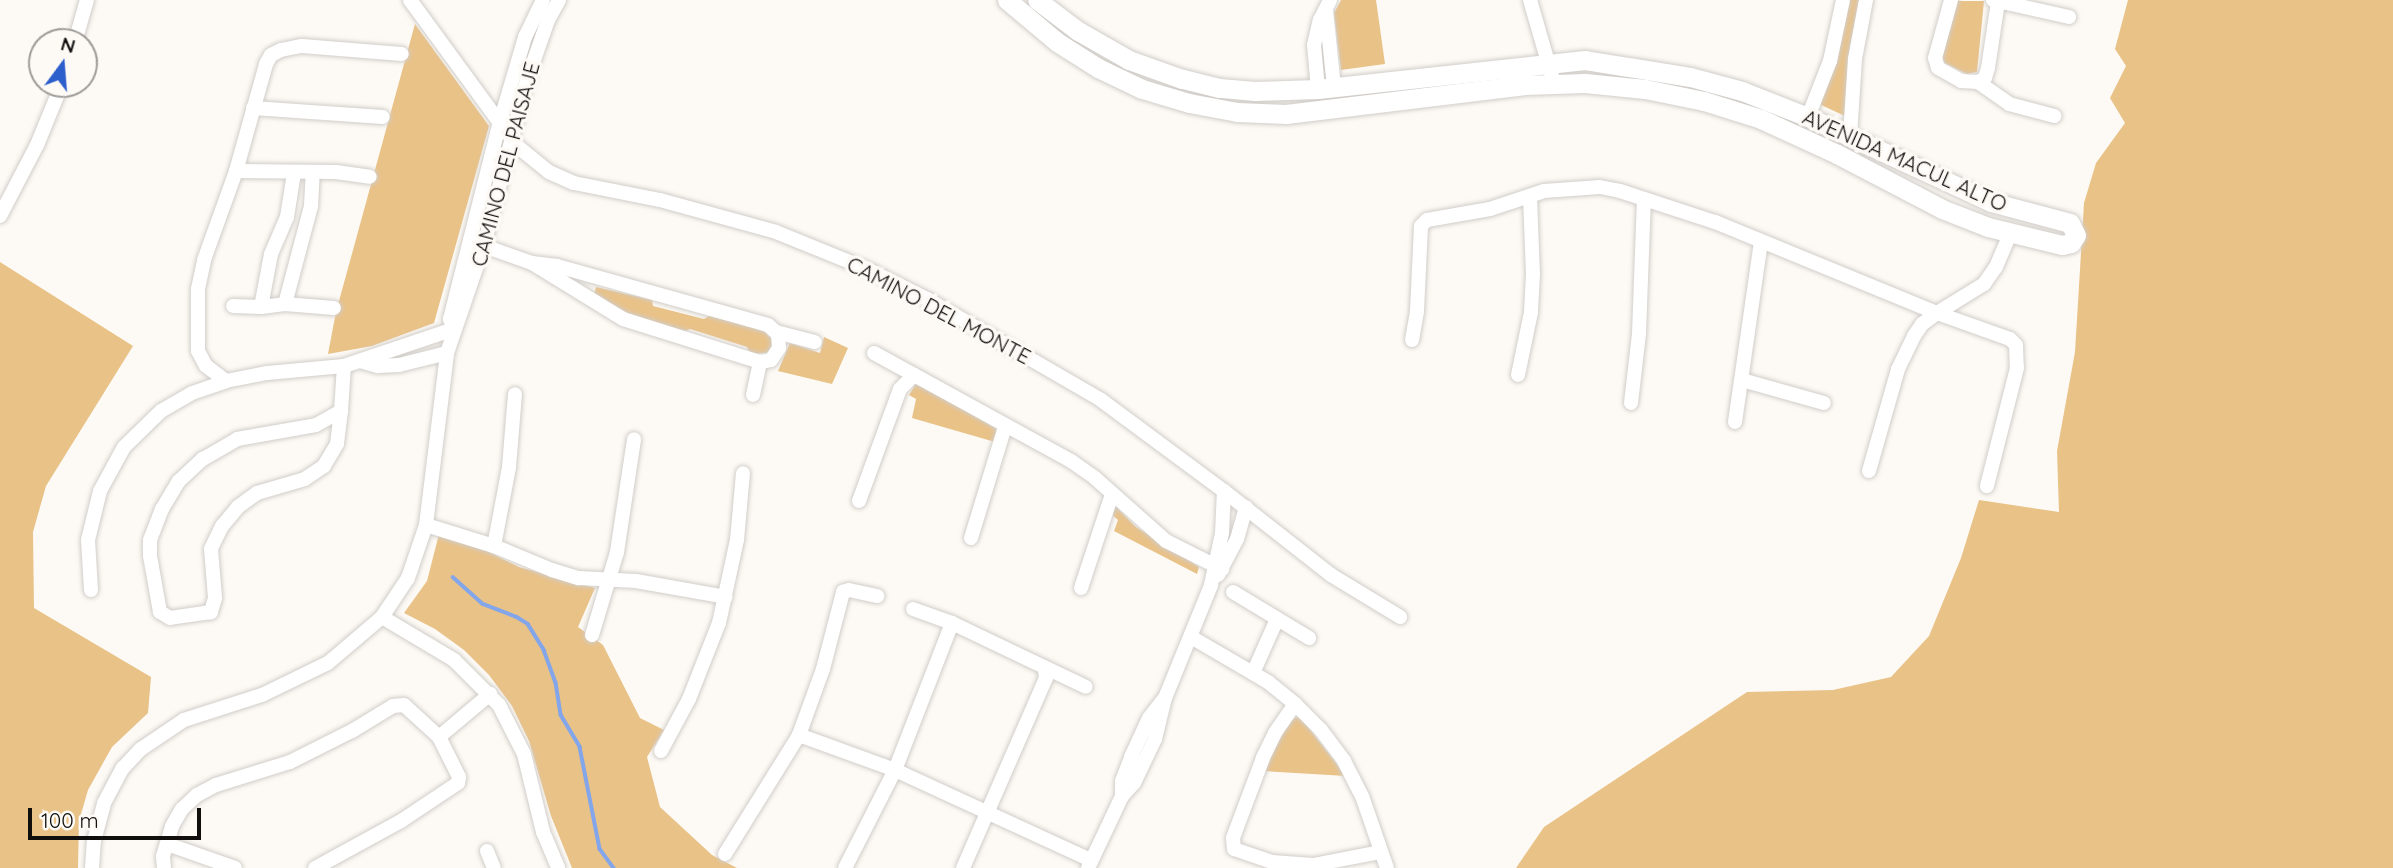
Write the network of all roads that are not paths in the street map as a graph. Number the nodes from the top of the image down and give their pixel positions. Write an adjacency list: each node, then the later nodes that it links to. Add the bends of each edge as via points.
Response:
1 (88, 0): 14 (street)
2 (410, 0): 29 (street, CAMINO DEL MONTE)
3 (543, 0): 29 (street, CAMINO DEL PAISAJE, via 526,37)
4 (559, 0): 31 (street, CAMINO DEL PAISAJE, via 536,50)
5 (1007, 0): 20 (street, AVENIDA MACUL ALTO, via 1057,42 1098,68 1165,97 1213,109 1311,113)
6 (1037, 0): 21 (street, AVENIDA MACUL ALTO, via 1112,52 1161,73 1236,89)
7 (1530, 0): 18 (street)
8 (1843, 0): 28 (street, via 1829,61)
9 (1866, 0): 30 (street, via 1855,59)
10 (1951, 0): 19 (street, via 1935,58 1938,68 1961,81)
11 (1996, 1): 13 (street); 19 (street, via 1988,68)
12 (1328, 4): 15 (street); 16 (street)
13 (2069, 18)
14 (79, 28)
15 (1314, 50): 16 (street); 21 (street)
16 (1330, 50): 21 (street)
17 (402, 54): 24 (street, via 302,46 281,50 266,64)
18 (1547, 62): 20 (street); 21 (street, AVENIDA MACUL ALTO); 22 (street, AVENIDA MACUL ALTO, via 1585,60 1638,66)
19 (1978, 82): 26 (street, via 2009,104)
20 (1554, 83): 25 (street, AVENIDA MACUL ALTO, via 1645,89)
21 (1326, 88)
22 (1742, 91): 25 (street, via 1732,98); 28 (street, AVENIDA MACUL ALTO)
23 (56, 98): 41 (street)
24 (253, 108): 27 (street); 34 (street)
25 (1733, 110): 32 (street, AVENIDA MACUL ALTO)
26 (2054, 116)
27 (383, 117)
28 (1808, 117): 30 (street, AVENIDA MACUL ALTO)
29 (500, 122): 31 (street, CAMINO DEL MONTE); 44 (street, CAMINO DEL PAISAJE)
30 (1850, 136): 32 (street, via 1847,150); 33 (street, AVENIDA MACUL ALTO)
31 (510, 137): 44 (street, CAMINO DEL PAISAJE); 75 (street, CAMINO DEL MONTE, via 562,179 776,232 900,285 1080,387)
32 (1836, 154): 38 (street, AVENIDA MACUL ALTO)
33 (1908, 164): 38 (street, via 1906,177); 42 (street, AVENIDA MACUL ALTO, via 1991,202 2070,223 2076,232 2071,243 2062,245)
34 (236, 171): 36 (street); 63 (street, via 204,260 198,304 198,351 206,366)
35 (313, 172): 36 (street); 37 (street); 46 (street, via 311,206)
36 (294, 173): 48 (street, via 287,217 271,254)
37 (370, 177)
38 (1894, 183): 42 (street, AVENIDA MACUL ALTO, via 1942,209)
39 (1530, 196): 40 (street, via 1600,187); 53 (street, via 1490,209 1427,219 1420,226); 61 (street, via 1532,287)
40 (1644, 200): 43 (street); 66 (street, via 1639,334)
41 (0, 216)
42 (2010, 234): 50 (street, via 1984,284)
43 (1761, 241): 50 (street); 62 (street)
44 (477, 243): 45 (street); 51 (street, CAMINO DEL PAISAJE, via 460,322)
45 (532, 263): 52 (street, via 764,323); 58 (street, via 624,319)
46 (285, 304): 48 (street); 49 (street)
47 (233, 306): 48 (street)
48 (261, 307)
49 (334, 308)
50 (1937, 313): 72 (street, via 1922,324 1898,369); 74 (street, via 2016,345 2017,368)
51 (454, 330): 55 (street, CAMINO DEL PAISAJE); 57 (street)
52 (776, 332): 54 (street); 58 (street, via 781,341 777,354)
53 (1412, 340)
54 (815, 342)
55 (447, 353): 57 (street, via 398,365); 79 (street, CAMINO DEL PAISAJE)
56 (874, 353): 60 (street)
57 (360, 361): 59 (street)
58 (760, 362): 65 (street)
59 (344, 366): 63 (street); 68 (street)
60 (914, 375): 70 (street); 77 (street, via 900,389)
61 (1518, 375)
62 (1742, 380): 67 (street); 69 (street)
63 (226, 381): 85 (street, via 161,411 135,434 115,461 90,523 87,557)
64 (515, 394): 81 (street, via 509,467)
65 (753, 395)
66 (1630, 403)
67 (1824, 403)
68 (341, 411): 68 (street, via 337,444 324,466 305,479 257,494 222,526 211,549 215,598 211,612 170,618 160,612 150,540 179,481 203,459 237,439 316,425)
69 (1735, 422)
70 (1006, 427): 76 (street, via 1071,461); 80 (street)
71 (634, 439): 83 (street)
72 (1869, 471)
73 (743, 473): 88 (street)
74 (1987, 486)
75 (1224, 491): 78 (street, CAMINO DEL MONTE); 82 (street)
76 (1112, 494): 82 (street, via 1166,541); 84 (street)
77 (859, 501)
78 (1246, 507): 82 (street, via 1237,539); 91 (street, CAMINO DEL MONTE, via 1331,575)
79 (426, 525): 81 (street); 90 (street, CAMINO DEL PAISAJE, via 408,578)
80 (971, 538)
81 (494, 546): 83 (street, via 579,578)
82 (1219, 568): 95 (street)
83 (610, 580): 88 (street); 94 (street)
84 (1081, 588)
85 (91, 590)
86 (1233, 592): 92 (street)
87 (877, 596): 102 (street, via 843,592 823,669)
88 (726, 597): 104 (street, via 700,674)
89 (913, 609): 93 (street)
90 (382, 617): 100 (street, via 454,660); 112 (street, CAMINO DEL PAISAJE, via 346,650 305,676 262,695 199,713 150,741 110,791 97,828)
91 (1399, 617)
92 (1277, 619): 96 (street); 98 (street)
93 (952, 623): 97 (street); 105 (street)
94 (592, 635)
95 (1191, 637): 98 (street); 111 (street, via 1165,698 1149,718 1131,757 1122,796)
96 (1309, 638)
97 (1045, 670): 99 (street); 106 (street, via 1046,678)
98 (1253, 673): 101 (street)
99 (1086, 687)
100 (491, 694): 103 (street); 117 (street, via 524,754 543,832)
101 (1296, 704): 109 (street, via 1333,745 1354,778); 109 (street, via 1275,733 1259,768 1233,838 1234,849 1272,862 1313,865)
102 (799, 735): 105 (street); 110 (street)
103 (439, 737): 107 (street, via 407,707 393,706 290,762 206,790 182,809); 115 (street, via 458,782 401,821)
104 (661, 751)
105 (895, 770): 106 (street); 118 (street)
106 (989, 813): 111 (street); 119 (street)
107 (167, 844): 113 (street); 114 (street)
108 (487, 851): 116 (street)
109 (1380, 852): 120 (street)
110 (725, 854)
111 (1089, 864)
112 (92, 868)
113 (164, 868)
114 (235, 868)
115 (315, 868)
116 (494, 868)
117 (558, 868)
118 (845, 868)
119 (963, 868)
120 (1387, 868)

